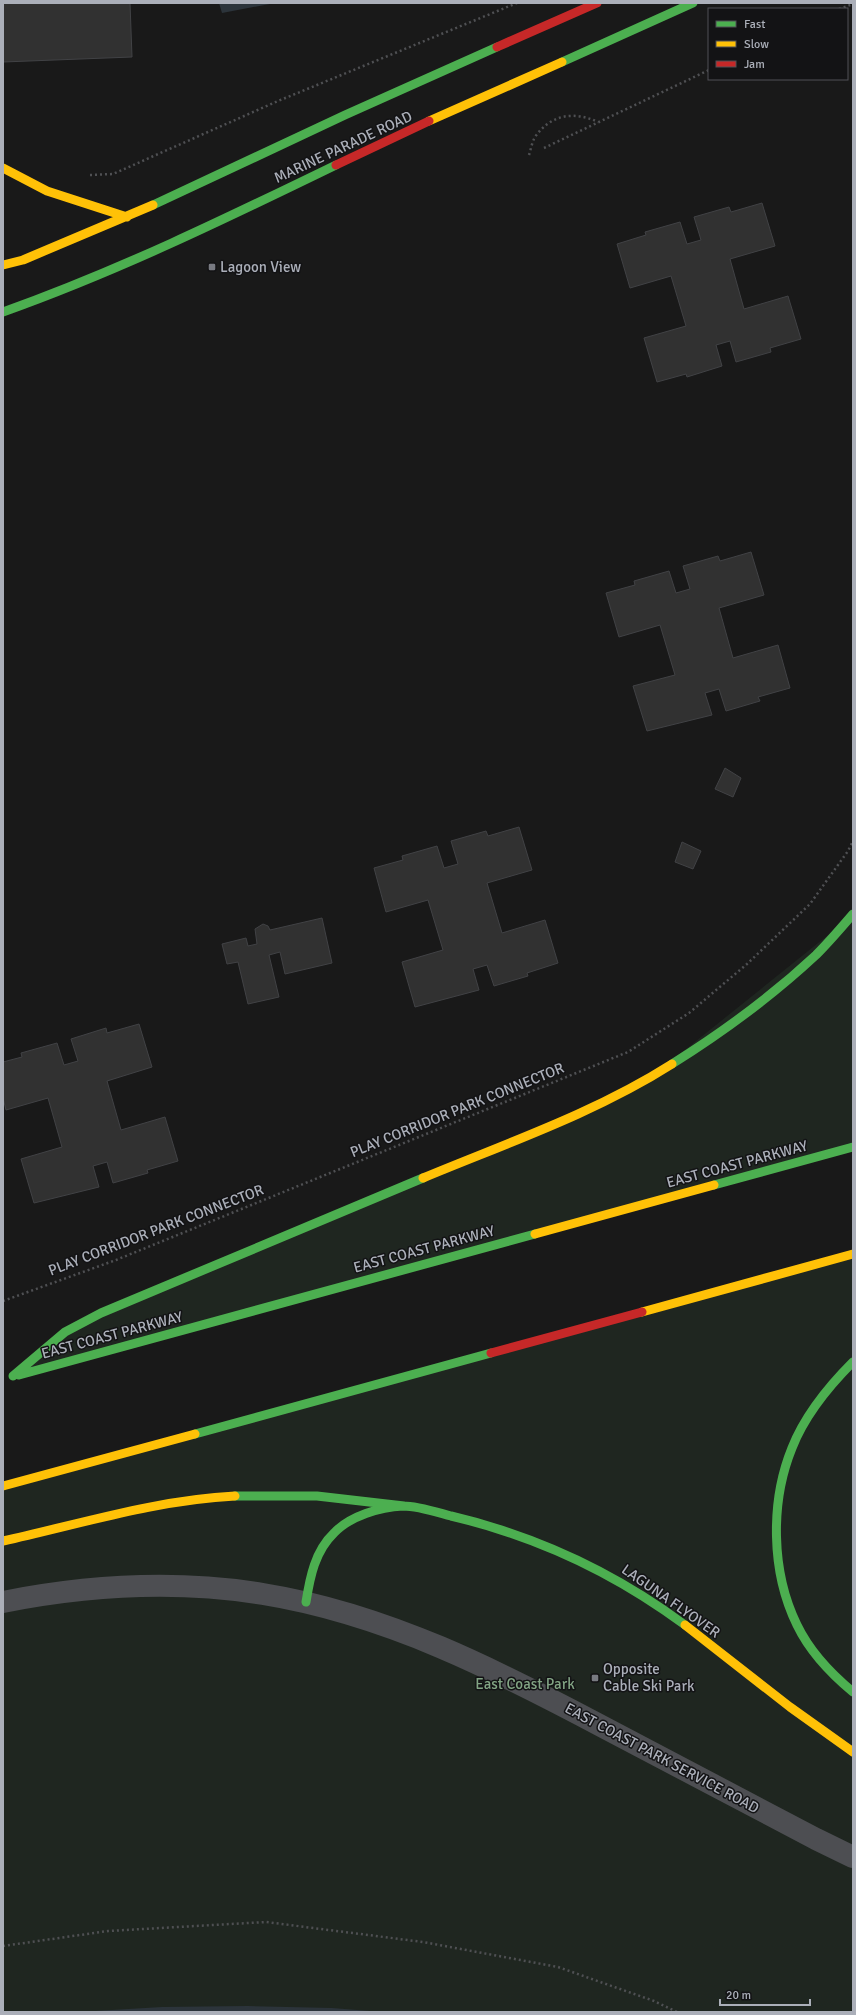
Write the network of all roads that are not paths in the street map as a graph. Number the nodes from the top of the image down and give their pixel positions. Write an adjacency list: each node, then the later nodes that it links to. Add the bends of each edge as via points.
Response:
1 (597, 3): 4 (main road, MARINE PARADE ROAD)
2 (693, 3): 6 (main road, MARINE PARADE ROAD, via 360,154 151,254 50,296)
3 (3, 168): 4 (main road, via 47,191)
4 (128, 217): 5 (main road, MARINE PARADE ROAD, via 23,260)
5 (3, 265)
6 (3, 312)
7 (853, 914): 11 (main road, via 817,954 788,980 716,1036 650,1078 580,1113 101,1313 65,1332)
8 (853, 1147): 11 (main road, EAST COAST PARKWAY)
9 (853, 1254): 13 (main road)
10 (853, 1362): 18 (main road, via 820,1398 797,1437 785,1469 778,1517 781,1570 794,1620 822,1662)
11 (13, 1376): 12 (main road, EAST COAST PARKWAY)
12 (3, 1379)
13 (3, 1486)
14 (404, 1506): 15 (main road, LAGUNA FLYOVER, via 302,1494 239,1495 150,1507); 17 (main road, via 369,1513 353,1519 335,1531 316,1557); 19 (main road, LAGUNA FLYOVER, via 521,1536 615,1579 668,1613)
15 (3, 1542)
16 (3, 1602): 17 (street, EAST COAST PARK SERVICE ROAD, via 73,1591 138,1585 179,1585 263,1594)
17 (306, 1602): 20 (street, EAST COAST PARK SERVICE ROAD, via 380,1623 479,1664)
18 (853, 1692)
19 (853, 1752)
20 (853, 1857)

